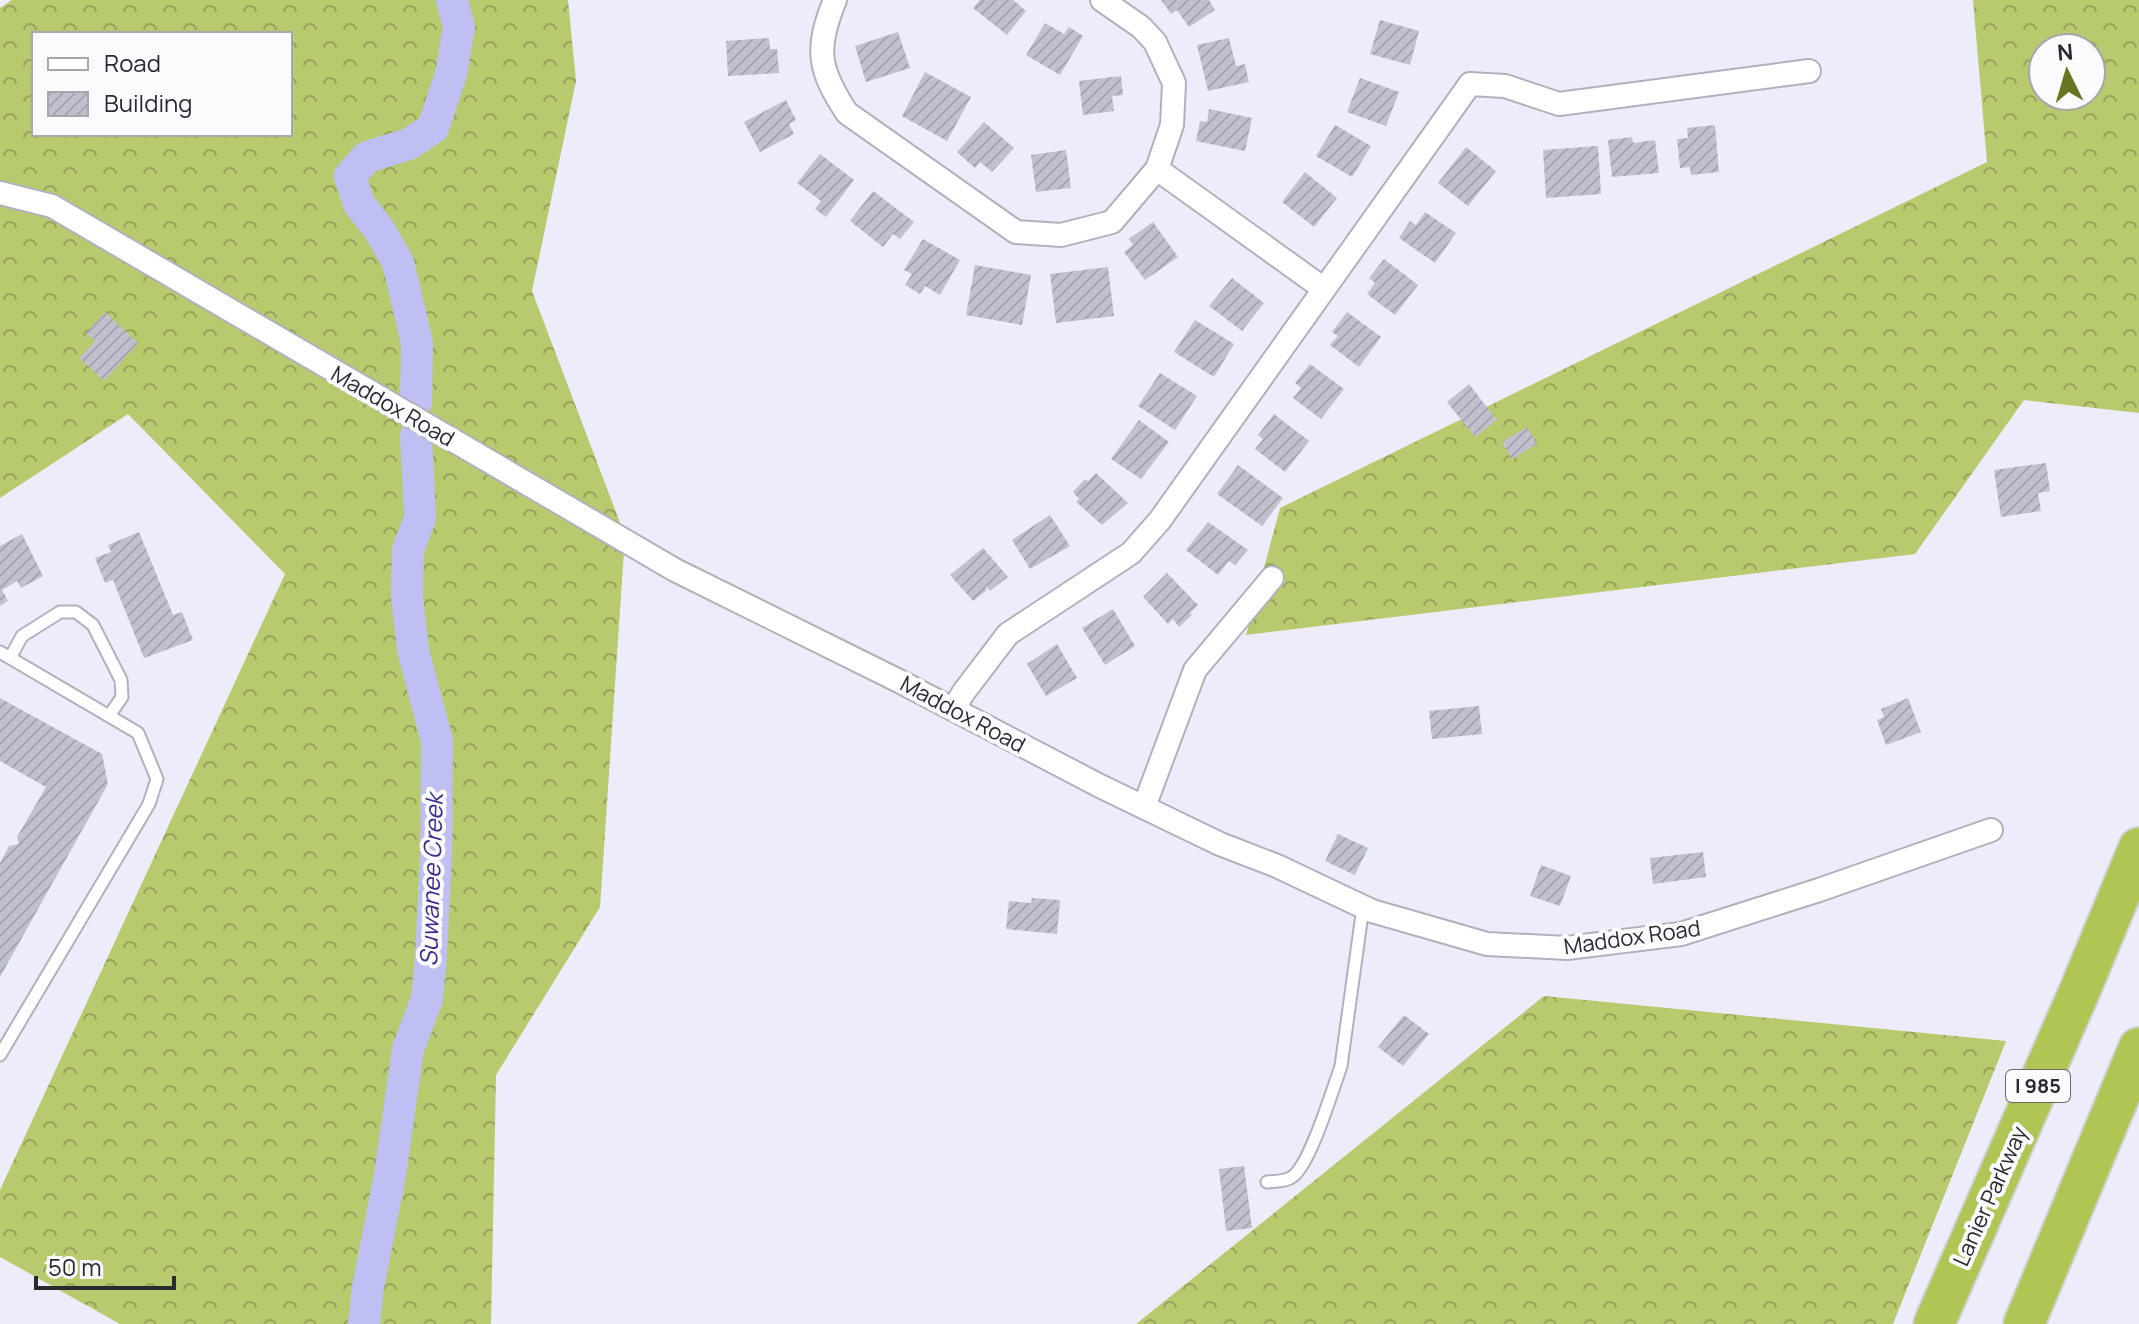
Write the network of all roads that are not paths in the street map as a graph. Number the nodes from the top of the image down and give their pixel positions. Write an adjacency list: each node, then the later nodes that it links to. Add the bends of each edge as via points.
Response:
1 (835, 0): 4 (street, via 824,27 821,61 847,113 1016,232 1061,235 1112,222)
2 (1102, 0): 4 (street, via 1155,42 1174,83 1172,125)
3 (1809, 71): 6 (street, via 1559,104 1505,86 1470,84)
4 (1157, 169): 6 (street)
5 (0, 193): 9 (street, Maddox Road, via 52,206 675,570)
6 (1324, 289): 9 (street, via 1131,553 1008,634)
7 (1272, 578): 11 (street, via 1195,670)
8 (5, 655): 10 (lane); 10 (lane, via 22,636 60,612 76,612 93,625 121,680 122,697)
9 (954, 709): 11 (street, Maddox Road)
10 (109, 716): 16 (lane, via 138,733 157,779 149,804)
11 (1144, 807): 14 (street, Maddox Road)
12 (1991, 830): 14 (street, Maddox Road, via 1692,932 1567,948 1487,944)
13 (2139, 848): 18 (highway, Lanier Parkway / I 985)
14 (1363, 906): 17 (lane, via 1337,1078 1309,1153 1294,1176)
15 (2139, 1048): 19 (highway)
16 (0, 1055)
17 (1267, 1182)
18 (1934, 1324)
19 (2024, 1324)

